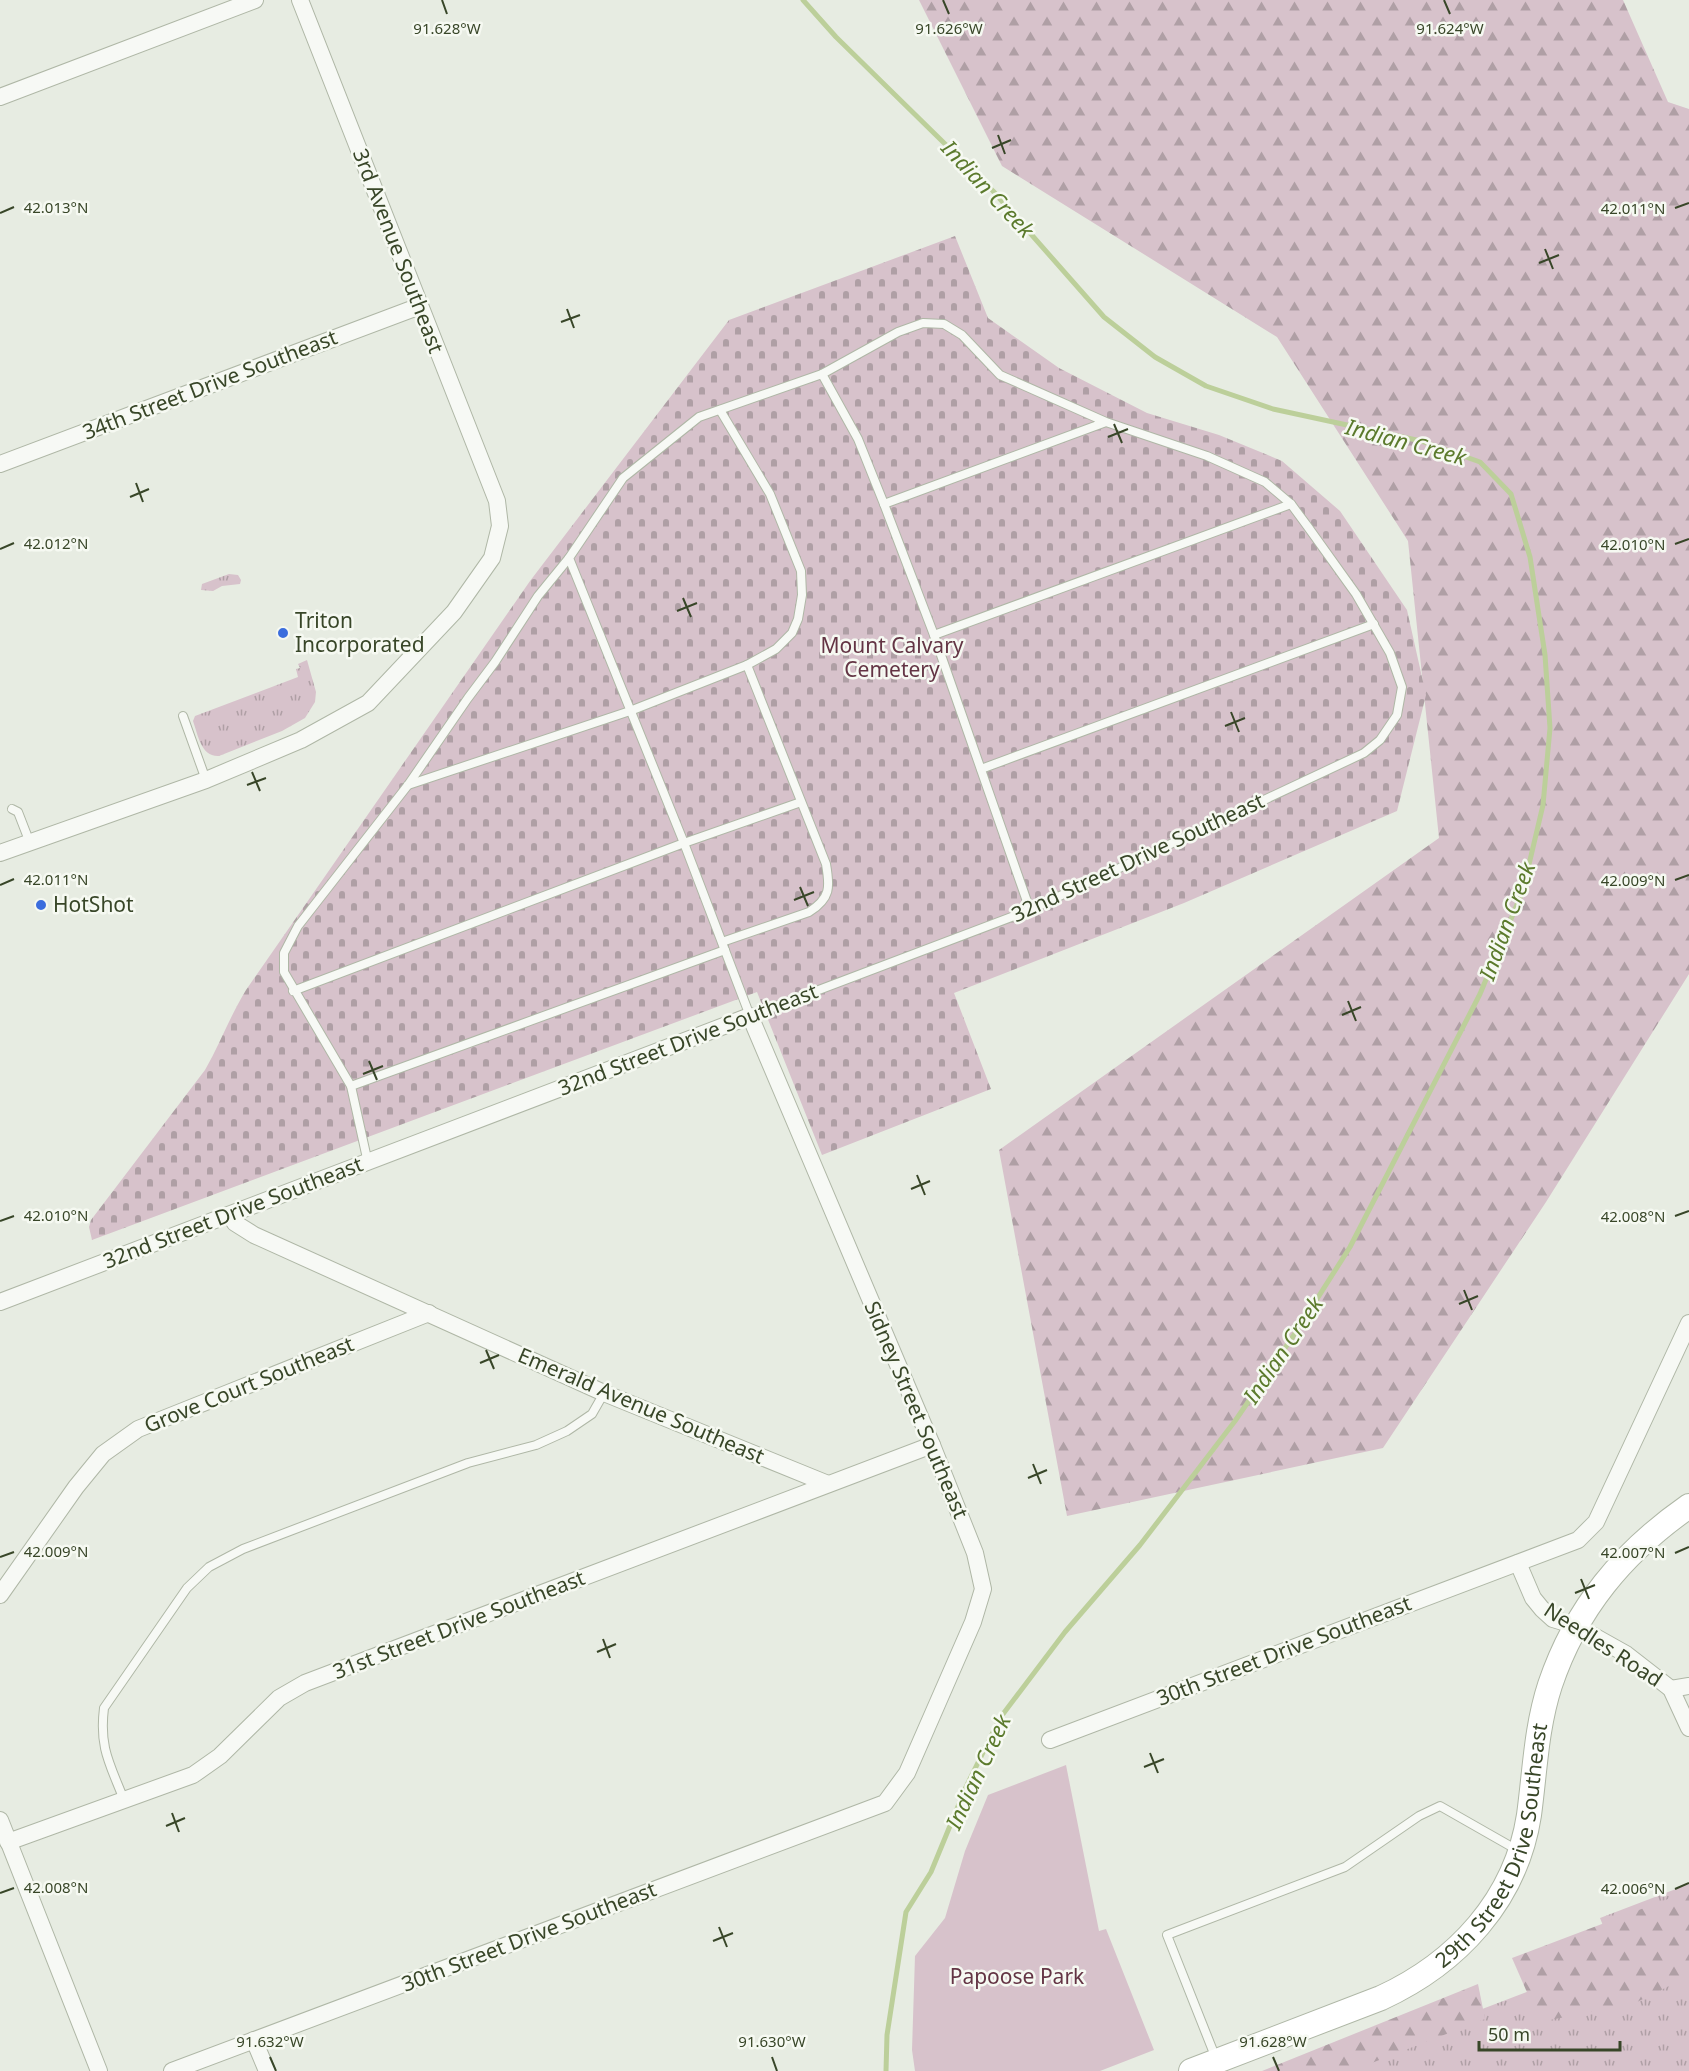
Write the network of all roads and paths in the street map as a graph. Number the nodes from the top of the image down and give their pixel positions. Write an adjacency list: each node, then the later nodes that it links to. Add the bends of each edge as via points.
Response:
1 (255, 0): 3 (street)
2 (300, 0): 4 (street, 3rd Avenue Southeast)
3 (0, 97)
4 (420, 306): 8 (street, 34th Street Drive Southeast); 18 (street, 3rd Avenue Southeast, via 497,501 500,526 492,558 454,612 368,702 301,740)
5 (822, 374): 6 (lane, 32nd Street Drive Southeast); 7 (lane, 32nd Street Drive Southeast, via 898,332 923,323 944,324 962,334 1000,375); 9 (lane, via 858,439)
6 (720, 410): 11 (lane, 32nd Street Drive Southeast, via 699,417 623,478); 14 (lane, via 770,494 801,571 802,595 792,633 776,650)
7 (1106, 422): 9 (lane); 10 (lane, 32nd Street Drive Southeast, via 1207,456 1265,482)
8 (0, 464)
9 (884, 504): 13 (lane)
10 (1291, 504): 12 (lane, 32nd Street Drive Southeast); 13 (lane)
11 (569, 558): 15 (lane); 19 (lane, 32nd Street Drive Southeast, via 538,596)
12 (1374, 624): 17 (lane); 25 (lane, 32nd Street Drive Southeast, via 1402,687 1397,715 1380,740 1364,753)
13 (934, 635): 17 (lane)
14 (747, 665): 15 (lane); 20 (lane)
15 (630, 711): 19 (lane); 23 (lane)
16 (183, 717): 18 (lane)
17 (981, 769): 25 (lane)
18 (206, 780): 22 (street, 3rd Avenue Southeast)
19 (408, 785): 27 (lane, 32nd Street Drive Southeast, via 298,926 284,953 284,972)
20 (801, 802): 23 (lane); 26 (lane, via 826,864 826,897 808,912)
21 (12, 809): 22 (lane, via 18,812)
22 (30, 843): 24 (street, 3rd Avenue Southeast)
23 (684, 843): 26 (lane); 27 (lane)
24 (0, 853)
25 (1030, 910): 28 (lane, 32nd Street Drive Southeast)
26 (724, 946): 28 (lane); 29 (lane)
27 (293, 991): 29 (lane, 32nd Street Drive Southeast)
28 (750, 1016): 30 (street, 32nd Street Drive Southeast); 36 (street, Sidney Street Southeast)
29 (351, 1086): 30 (lane, 32nd Street Drive Southeast)
30 (368, 1163): 31 (street, 32nd Street Drive Southeast)
31 (230, 1215): 32 (street, 32nd Street Drive Southeast); 33 (street, Emerald Avenue Southeast, via 254,1235)
32 (0, 1302)
33 (429, 1313): 35 (street, Emerald Avenue Southeast); 40 (street, Grove Court Southeast, via 138,1429 104,1454 76,1487)
34 (1689, 1323): 39 (street, 30th Street Drive Southeast, via 1596,1522 1578,1540)
35 (604, 1393): 37 (street, Emerald Avenue Southeast); 46 (lane, via 592,1414 536,1445 468,1463 243,1549 209,1567 188,1588 104,1708 104,1748)
36 (932, 1445): 37 (street, 31st Street Drive Southeast); 47 (street, Sidney Street Southeast, via 975,1553 983,1589 973,1622 907,1773)
37 (828, 1484): 46 (street, 31st Street Drive Southeast, via 305,1683 279,1698 220,1756 193,1775)
38 (1689, 1506): 41 (main road, 29th Street Drive Southeast, via 1634,1549 1612,1573)
39 (1518, 1563): 41 (street, Needles Road, via 1542,1609 1553,1618); 45 (street, 30th Street Drive Southeast)
40 (0, 1595)
41 (1576, 1626): 43 (street, Needles Road, via 1626,1654); 50 (main road, 29th Street Drive Southeast, via 1550,1687 1540,1725)
42 (1689, 1686): 43 (street)
43 (1671, 1689): 44 (street, Needles Road)
44 (1689, 1728)
45 (1050, 1740)
46 (124, 1800): 49 (street, 31st Street Drive Southeast)
47 (885, 1803): 51 (street, 30th Street Drive Southeast)
48 (0, 1820): 49 (street)
49 (8, 1842): 53 (street)
50 (1520, 1852): 52 (main road, 29th Street Drive Southeast, via 1489,1911 1453,1954 1430,1972 1381,1998); 52 (lane, via 1440,1806 1419,1816 1346,1867 1167,1935)
51 (254, 2040): 54 (street, 30th Street Drive Southeast); 55 (street)
52 (1217, 2061): 56 (main road, 29th Street Drive Southeast)
53 (99, 2071)
54 (172, 2071)
55 (267, 2071)
56 (1191, 2071)

